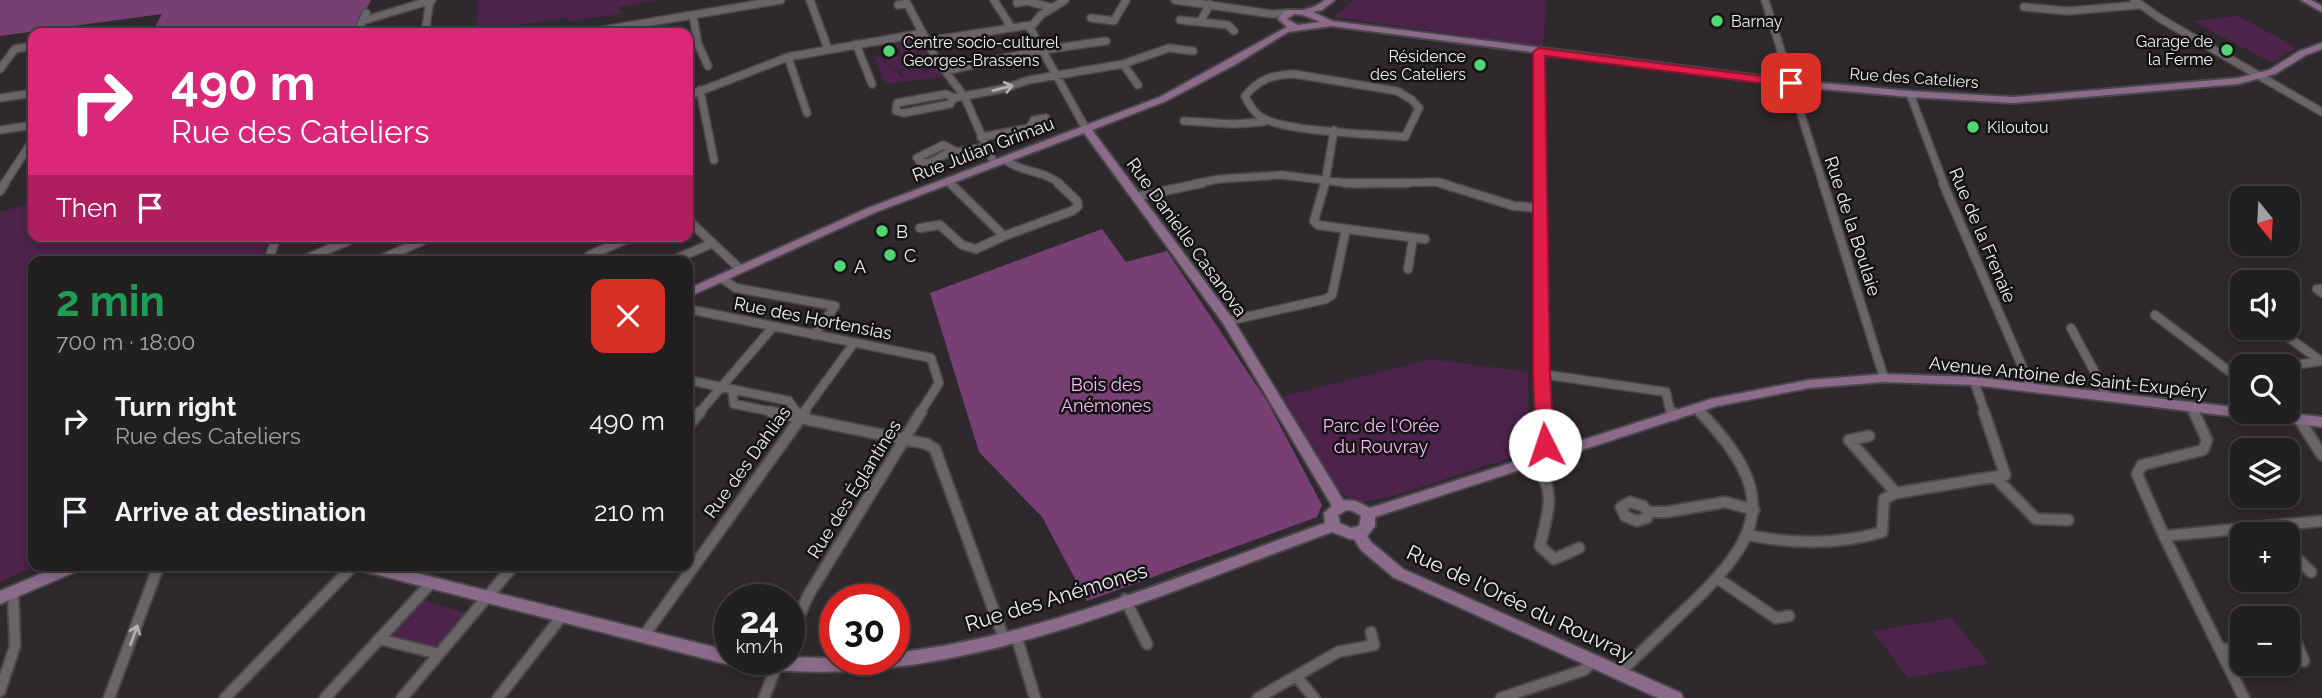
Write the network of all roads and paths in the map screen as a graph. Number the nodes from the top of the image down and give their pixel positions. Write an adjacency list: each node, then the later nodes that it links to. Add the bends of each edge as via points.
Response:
1 (431, 0): 23 (street); 30 (street)
2 (781, 0): 19 (street)
3 (810, 0): 41 (street)
4 (993, 0): 28 (street)
5 (1065, 0): 16 (street)
6 (1126, 0): 21 (street, via 1114,21)
7 (1175, 0): 13 (street)
8 (1331, 0): 20 (street)
9 (1765, 0): 52 (street, Rue de la Boulaie)
10 (2305, 0): 17 (street)
11 (1017, 3): 16 (street)
12 (2137, 3): 15 (street, via 2068,11); 51 (street)
13 (1210, 4): 24 (street); 25 (street, via 1272,14)
14 (898, 5): 35 (street, via 907,3)
15 (2024, 7)
16 (1053, 8): 27 (street)
17 (2322, 9)
18 (366, 13): 23 (street)
19 (693, 15): 26 (street); 47 (street)
20 (1317, 17): 25 (street, via 1305,12); 33 (street, Rue des Cateliers); 44 (street, Rue des Cateliers, via 1331,23)
21 (1091, 18)
22 (1180, 20): 24 (street)
23 (362, 21): 29 (street)
24 (1200, 22): 34 (street, via 1228,25)
25 (1286, 22): 33 (street, Rue Julian Grimau); 68 (street, Rue Julian Grimau, via 1170,96)
26 (635, 25): 31 (street); 32 (street)
27 (1031, 25): 28 (street); 42 (street, Rue Danielle Casanova)
28 (1011, 27): 36 (street)
29 (359, 28)
30 (426, 28)
31 (617, 28)
32 (638, 28)
33 (1298, 28)
34 (1234, 31)
35 (923, 33): 36 (street); 38 (street)
36 (927, 41): 49 (street)
37 (1106, 41): 42 (street)
38 (856, 44): 41 (street); 53 (street)
39 (2322, 46): 51 (street, Rue des Cateliers)
40 (28, 47): 48 (street, via 15,49)
41 (828, 49): 45 (street)
42 (1042, 50): 49 (street); 50 (street, Rue Danielle Casanova)
43 (1193, 51): 46 (street, via 1169,48)
44 (1539, 52): 52 (street, Rue des Cateliers); 81 (street)
45 (789, 57): 55 (street); 63 (street)
46 (1123, 64): 50 (street); 54 (street)
47 (708, 66)
48 (0, 69)
49 (945, 71): 59 (street)
50 (1056, 76): 59 (street, one-way to 50); 68 (street, Rue Danielle Casanova)
51 (2258, 77): 58 (street, Rue des Cateliers, via 2013,100); 62 (street)
52 (1791, 83): 58 (street, Rue des Cateliers); 113 (street, Rue de la Boulaie)
53 (872, 84)
54 (1138, 85)
55 (700, 90): 57 (street); 75 (street)
56 (28, 94): 60 (street)
57 (693, 94)
58 (1910, 94): 116 (street, Rue de la Frenaie, via 1946,191)
59 (964, 96): 61 (street); 71 (street)
60 (0, 98)
61 (954, 98): 61 (street, via 946,94 895,107 904,113 950,104)
62 (2322, 112)
63 (807, 113)
64 (1046, 118): 71 (street, via 1034,120 1029,128)
65 (1184, 121): 66 (street)
66 (1263, 122): 70 (street); 70 (street, via 1245,96 1258,82 1286,74 1392,89 1419,108 1405,138)
67 (28, 126): 69 (street)
68 (1086, 129): 76 (street, Rue Julian Grimau); 80 (street, Rue Danielle Casanova)
69 (0, 130)
70 (1334, 130): 77 (street)
71 (981, 137): 73 (street)
72 (28, 148): 79 (street)
73 (986, 148): 74 (street); 76 (street)
74 (953, 150)
75 (714, 160)
76 (999, 161): 78 (street, Rue Julian Grimau); 85 (street, via 1051,176 1078,206)
77 (1326, 179): 80 (street, via 1219,179); 81 (street, via 1375,184 1438,182 1514,206); 84 (street, via 1314,221)
78 (948, 181): 85 (street); 96 (street, Rue Julian Grimau)
79 (0, 191)
80 (1136, 197): 102 (street, Rue Danielle Casanova)
81 (1542, 208): 112 (street)
82 (693, 225): 91 (street)
83 (920, 228): 85 (street, via 940,225 969,250)
84 (1346, 229): 86 (street); 102 (street, via 1332,295)
85 (1004, 236)
86 (1413, 238): 87 (street); 97 (street)
87 (1424, 239)
88 (345, 242): 92 (street)
89 (420, 242): 93 (street)
90 (620, 242): 94 (street)
91 (713, 243): 95 (street); 96 (street)
92 (313, 256)
93 (388, 256)
94 (589, 256)
95 (683, 256)
96 (740, 270): 98 (street, Rue Julian Grimau)
97 (1408, 270)
98 (721, 278): 99 (street, Rue Julian Grimau); 105 (street, via 736,288 835,306)
99 (693, 291)
100 (693, 310): 103 (street, Rue des Hortensias)
101 (2155, 315): 111 (street)
102 (1228, 321): 135 (street, Rue Danielle Casanova)
103 (773, 327): 105 (street, Rue des Hortensias); 117 (street)
104 (2071, 327): 118 (street)
105 (814, 335): 107 (street, Rue des Hortensias)
106 (2292, 340): 109 (street)
107 (854, 343): 108 (street, Rue des Hortensias); 123 (street, Rue des Dahlias)
108 (931, 358): 129 (street, Rue des Églantines, via 939,383)
109 (2321, 361): 110 (street)
110 (2300, 364)
111 (2230, 370)
112 (1541, 374): 122 (street, via 1666,392); 130 (street, via 1545,445)
113 (1884, 378): 115 (street, Avenue Antoine de Saint-Exupéry); 120 (street, Avenue Antoine de Saint-Exupéry, via 1770,389)
114 (693, 381): 117 (street)
115 (1974, 381): 116 (street, Avenue Antoine de Saint-Exupéry); 133 (street, via 2005,475)
116 (2031, 387): 118 (street, Avenue Antoine de Saint-Exupéry)
117 (727, 389): 123 (street, via 789,401); 123 (street, via 734,404); 125 (street)
118 (2107, 395): 119 (street, Avenue Antoine de Saint-Exupéry)
119 (2191, 406): 121 (street, Avenue Antoine de Saint-Exupéry); 146 (street, via 2207,440 2203,450 2142,465 2137,474)
120 (1697, 408): 122 (street, Avenue Antoine de Saint-Exupéry); 136 (street, via 1743,467)
121 (2230, 410)
122 (1675, 415): 130 (street, Avenue Antoine de Saint-Exupéry)
123 (800, 418): 129 (street); 149 (street, Rue des Dahlias)
124 (2300, 419): 127 (street, Avenue Antoine de Saint-Exupéry)
125 (693, 421)
126 (2300, 421): 131 (street)
127 (2322, 422)
128 (1869, 436): 134 (street, via 1849,440)
129 (904, 441): 162 (street, Rue des Églantines); 167 (street, via 935,449)
130 (1553, 455): 132 (street, Avenue Antoine de Saint-Exupéry)
131 (2322, 455)
132 (1535, 461): 138 (street, Avenue Antoine de Saint-Exupéry); 147 (street, via 1552,505 1540,546 1555,559)
133 (1995, 477): 134 (street); 139 (street, via 2036,519)
134 (1896, 493): 145 (street, via 1884,499 1882,532 1866,538 1773,541)
135 (1339, 506): 138 (street, via 1356,506); 142 (street, via 1331,513)
136 (1754, 510): 137 (street, via 1725,502); 145 (street)
137 (1648, 512)
138 (1368, 514): 144 (street, via 1368,526)
139 (2068, 520)
140 (2322, 521): 141 (street)
141 (2300, 525)
142 (1333, 526): 144 (street, via 1343,533); 161 (street, Rue des Anémones)
143 (2230, 532): 146 (street)
144 (1358, 533): 174 (street, Rue de l'Orée du Rouvray, via 1398,573)
145 (1748, 535): 157 (street, via 1740,553)
146 (2164, 536): 170 (street)
147 (1579, 548)
148 (2300, 561): 156 (street)
149 (693, 567)
150 (63, 571): 159 (street)
151 (157, 571): 180 (street, one-way to 151)
152 (351, 571): 181 (street)
153 (382, 571): 158 (street)
154 (509, 571): 160 (street)
155 (690, 571): 166 (street, Rue des Dahlias)
156 (2311, 572)
157 (1717, 578): 163 (street, via 1776,618); 176 (street)
158 (431, 583): 160 (street); 168 (street)
159 (7, 595): 179 (street, via 15,646)
160 (487, 597): 164 (street); 172 (street)
161 (1125, 599): 167 (street, Rue des Anémones); 169 (street)
162 (805, 603)
163 (1789, 615)
164 (562, 616): 166 (street); 184 (street)
165 (1371, 632): 178 (street, via 1374,645 1338,652)
166 (643, 637): 173 (street)
167 (1010, 637): 175 (street, Rue des Anémones, via 881,662); 186 (street)
168 (379, 639): 172 (street); 182 (street)
169 (1147, 644)
170 (2219, 648): 171 (street); 191 (street)
171 (2230, 650)
172 (439, 654): 183 (street)
173 (714, 654)
174 (1593, 662): 176 (street, Rue de l'Orée du Rouvray); 189 (street, via 1584,670)
175 (805, 664)
176 (1620, 672): 190 (street, Rue de l'Orée du Rouvray)
177 (773, 675): 185 (street)
178 (1296, 677): 187 (street); 188 (street)
179 (0, 691)
180 (108, 698)
181 (225, 698)
182 (325, 698)
183 (401, 698)
184 (498, 698)
185 (764, 698)
186 (1035, 698)
187 (1258, 698)
188 (1314, 698)
189 (1501, 698)
190 (1675, 698)
191 (2244, 698)

